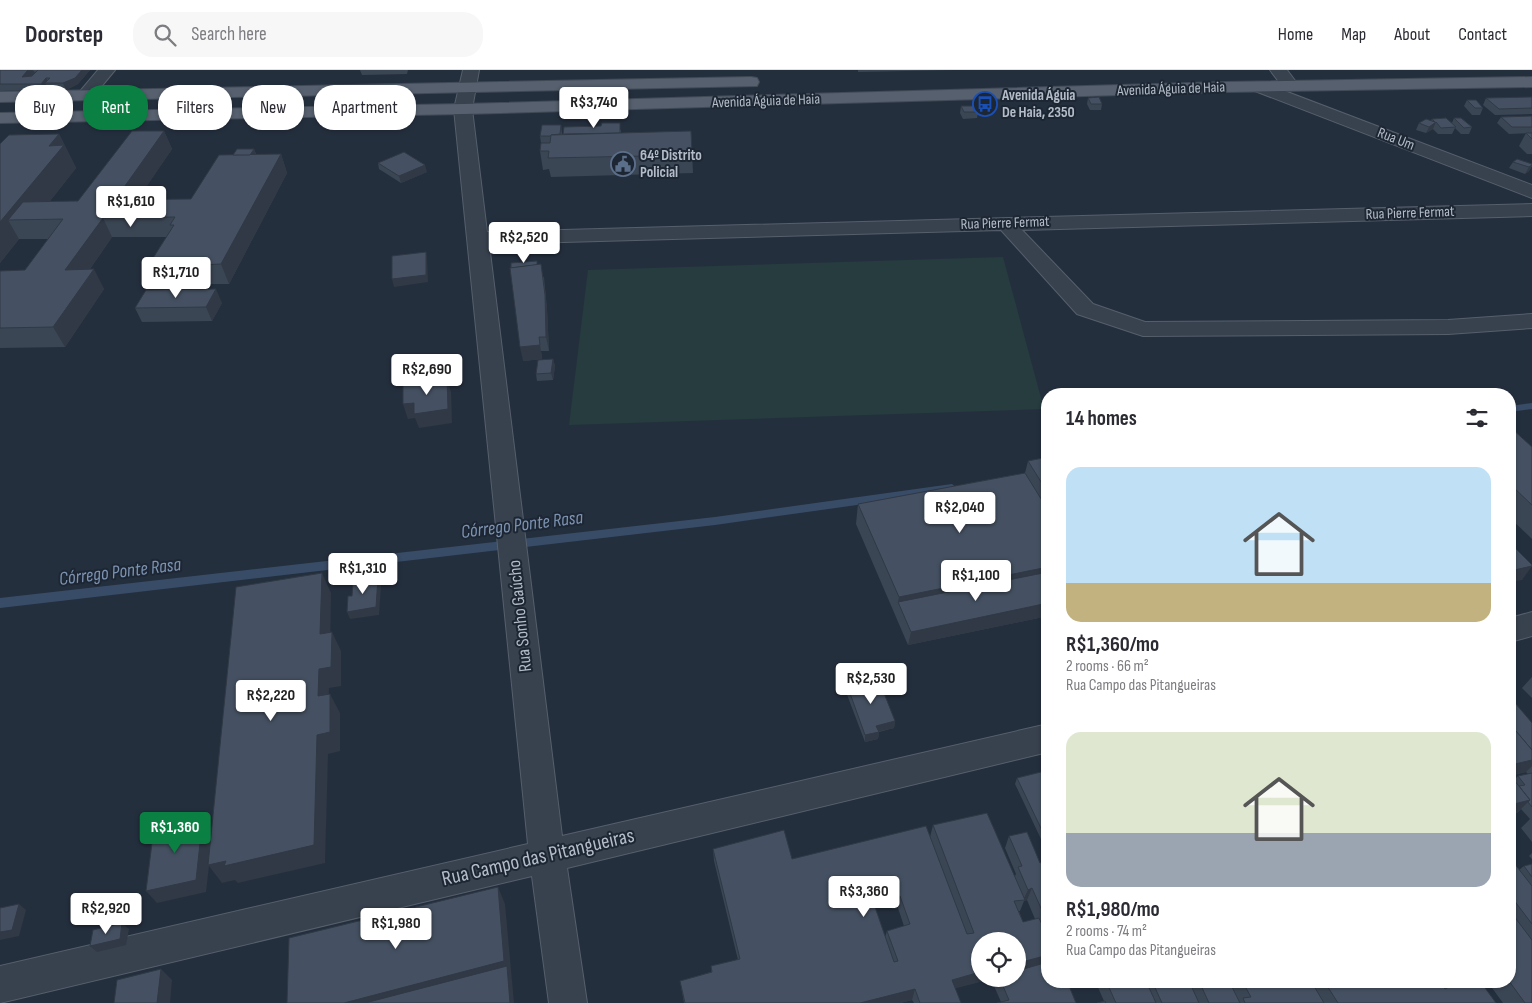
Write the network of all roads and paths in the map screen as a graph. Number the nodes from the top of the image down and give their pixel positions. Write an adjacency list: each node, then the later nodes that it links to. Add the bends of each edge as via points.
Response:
1 (107, 70): 7 (street)
2 (471, 70): 13 (street)
3 (1278, 70): 8 (street)
4 (1346, 77): 6 (main road, Avenida Águia de Haia); 8 (main road, Avenida Águia de Haia)
5 (770, 81): 13 (main road, Avenida Águia de Haia)
6 (1532, 82)
7 (94, 85)
8 (1291, 86): 9 (main road, Avenida Águia de Haia)
9 (1261, 87): 13 (main road, Avenida Águia de Haia); 15 (street, Rua Um)
10 (83, 95): 12 (main road, Avenida Águia de Haia)
11 (148, 96): 13 (main road, Avenida Águia de Haia)
12 (0, 98)
13 (464, 99): 14 (main road, Avenida Águia de Haia); 18 (street, Rua Sonho Gaúcho)
14 (0, 118)
15 (1532, 192)
16 (1532, 210): 17 (street, Rua Pierre Fermat)
17 (1005, 223): 18 (street, Rua Pierre Fermat); 19 (street, via 1084,309 1143,329 1448,327)
18 (478, 238): 23 (street, Rua Sonho Gaúcho)
19 (1532, 321)
20 (1532, 624): 21 (street)
21 (1516, 628)
22 (1041, 740): 23 (street, Rua Campo das Pitangueiras)
23 (547, 855): 24 (street, Rua Campo das Pitangueiras); 25 (street, Rua Sonho Gaúcho)
24 (0, 985)
25 (568, 1003)

